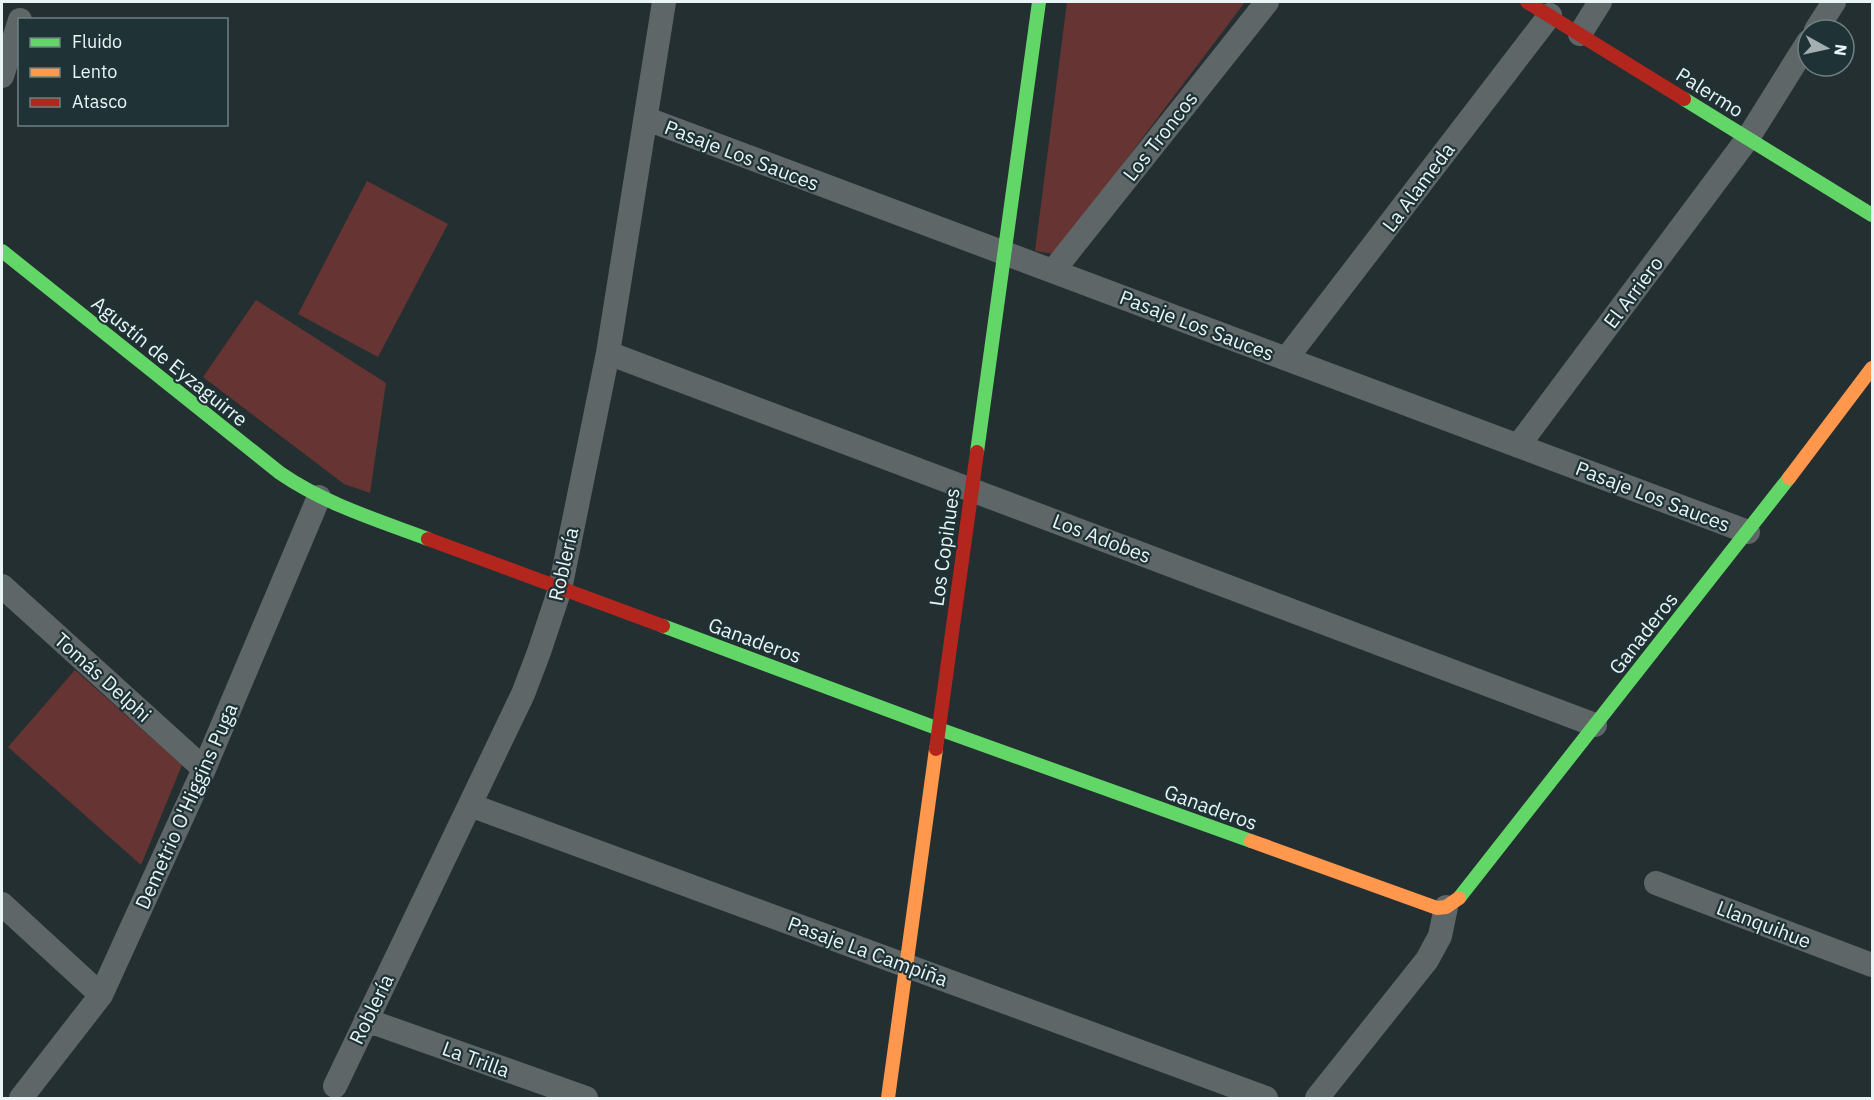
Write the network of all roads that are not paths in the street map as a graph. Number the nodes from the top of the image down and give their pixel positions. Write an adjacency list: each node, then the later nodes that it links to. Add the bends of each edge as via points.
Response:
1 (24, 2): 9 (street)
2 (664, 2): 15 (street, Roblería)
3 (1039, 2): 19 (street, Los Copihues)
4 (1267, 2): 20 (street, Los Troncos)
5 (1527, 2): 8 (street, Palermo)
6 (1600, 2): 12 (street)
7 (1834, 2): 10 (street)
8 (1550, 15): 12 (street, Palermo); 22 (street, La Alameda)
9 (20, 18)
10 (1824, 18)
11 (18, 26): 14 (street)
12 (1580, 34): 16 (street, Palermo)
13 (1796, 61): 16 (street, El Arriero)
14 (2, 76)
15 (647, 119): 19 (street, Pasaje Los Sauces); 21 (street, Roblería)
16 (1748, 138): 17 (street, Palermo); 24 (street, El Arriero)
17 (1872, 215)
18 (2, 251): 26 (street, Agustín de Eyzaguirre, via 232,436 280,473)
19 (1004, 253): 20 (street, Pasaje Los Sauces); 25 (street, Los Copihues)
20 (1053, 271): 22 (street, Pasaje Los Sauces)
21 (608, 353): 25 (street, Los Adobes); 29 (street, Roblería)
22 (1286, 359): 24 (street, Pasaje Los Sauces)
23 (1872, 368): 27 (street, Ganaderos)
24 (1518, 446): 27 (street, Pasaje Los Sauces)
25 (972, 489): 30 (street, Los Adobes); 31 (street, Los Copihues)
26 (319, 496): 29 (street, Ganaderos); 32 (street, Demetrio O'Higgins Puga)
27 (1748, 532): 30 (street, Ganaderos)
28 (2, 586): 32 (street, Tomás Delphi)
29 (560, 589): 31 (street, Ganaderos); 33 (street, Roblería, via 523,694)
30 (1595, 724): 36 (street, Ganaderos, via 1459,898)
31 (939, 729): 36 (street, Ganaderos, via 1425,905); 37 (street, Los Copihues)
32 (204, 769): 39 (street, Demetrio O'Higgins Puga)
33 (470, 805): 37 (street, Pasaje La Campiña); 40 (street, Roblería)
34 (1656, 883): 38 (street, Llanquihue)
35 (2, 904): 39 (street)
36 (1446, 907): 46 (street, via 1440,936 1427,960)
37 (907, 965): 44 (street, Los Copihues); 45 (street, Pasaje La Campiña)
38 (1872, 965)
39 (101, 995): 42 (street, Demetrio O'Higgins Puga)
40 (366, 1020): 41 (street, Roblería); 43 (street, La Trilla)
41 (334, 1086)
42 (21, 1098)
43 (586, 1098)
44 (888, 1098)
45 (1266, 1098)
46 (1317, 1098)

